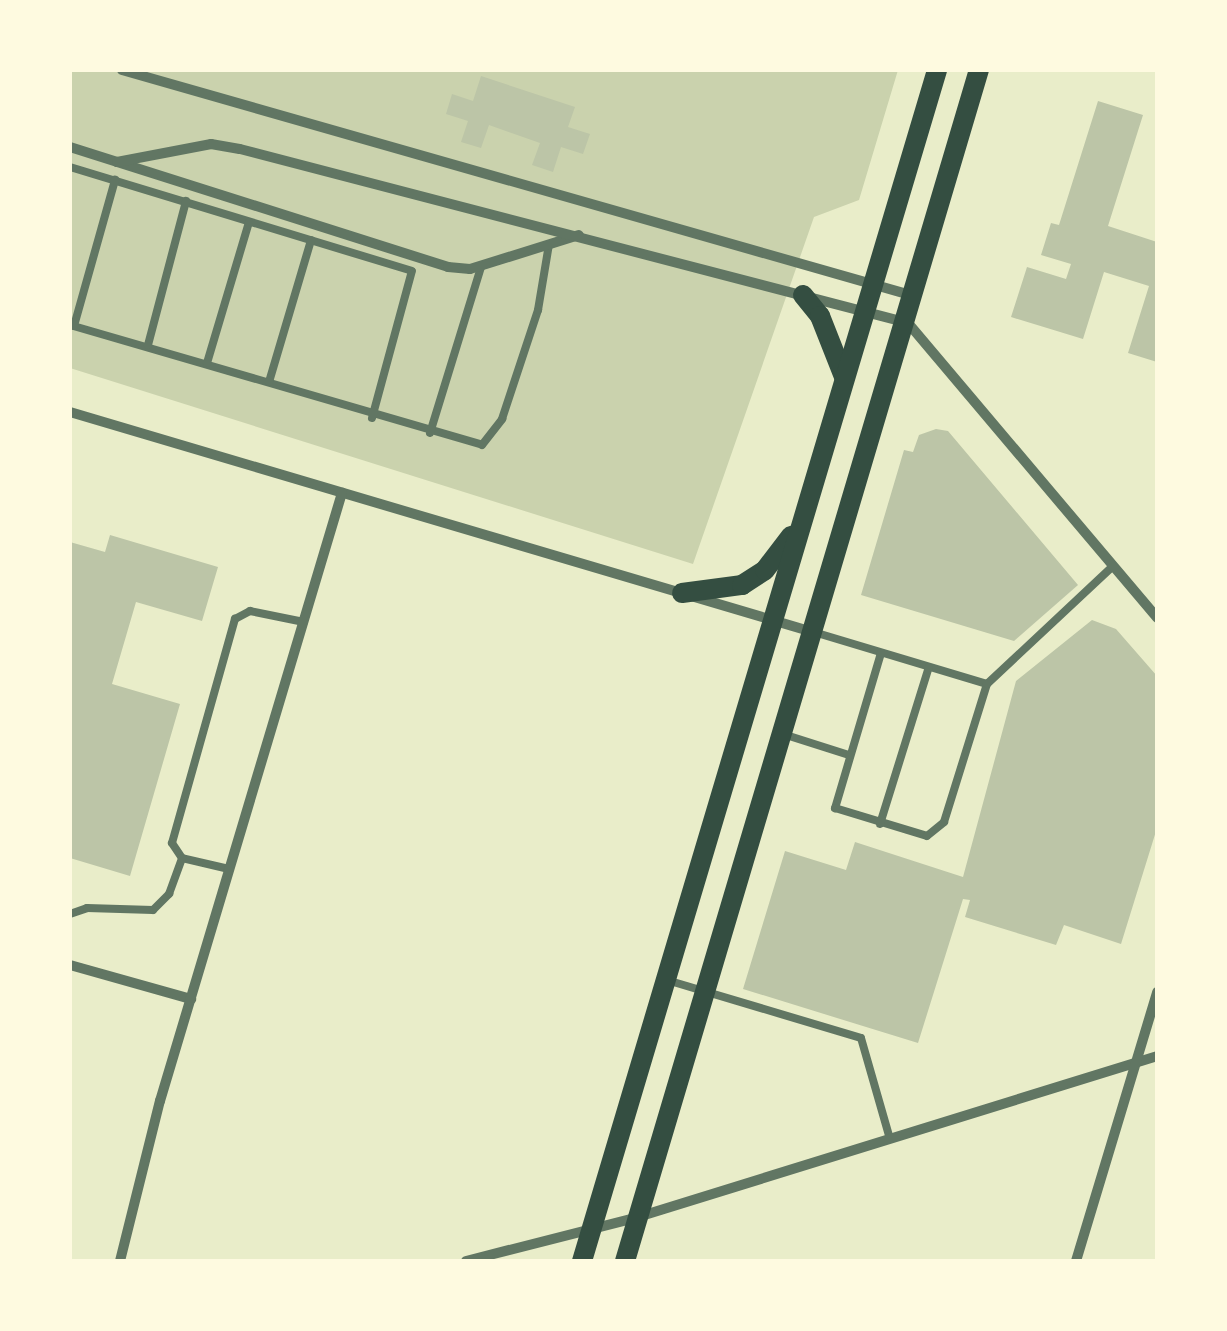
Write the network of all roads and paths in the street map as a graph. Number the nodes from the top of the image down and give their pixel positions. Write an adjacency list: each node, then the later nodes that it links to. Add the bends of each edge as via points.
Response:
1 (122, 70): 16 (street)
2 (936, 70): 16 (main road)
3 (980, 70): 18 (main road)
4 (70, 147): 5 (street)
5 (117, 162): 10 (street, via 211,144); 13 (street)
6 (70, 167): 7 (lane)
7 (115, 180): 8 (lane); 21 (lane)
8 (186, 201): 9 (lane); 22 (lane)
9 (249, 222): 11 (lane); 23 (lane)
10 (584, 234): 12 (street); 17 (street)
11 (311, 240): 15 (lane); 25 (lane)
12 (548, 244): 14 (street); 28 (lane, via 538,310 498,431 482,445)
13 (417, 257): 14 (street, via 448,267); 15 (lane)
14 (481, 267): 28 (lane)
15 (412, 271): 27 (lane)
16 (873, 285): 18 (street); 19 (main road)
17 (803, 295): 19 (street); 24 (main road, via 820,316)
18 (916, 297): 20 (main road)
19 (865, 312): 20 (street); 24 (main road)
20 (908, 323): 31 (street); 36 (main road)
21 (72, 326): 22 (lane)
22 (148, 344): 23 (lane)
23 (207, 363): 25 (lane)
24 (844, 377): 30 (main road)
25 (269, 382): 27 (lane)
26 (70, 412): 29 (street)
27 (372, 418): 28 (lane)
28 (430, 433)
29 (342, 492): 32 (street); 35 (street)
30 (808, 503): 32 (main road, via 786,547 765,570 742,585); 34 (main road)
31 (1113, 566): 33 (street); 39 (lane)
32 (682, 593): 34 (street)
33 (1157, 618)
34 (773, 620): 36 (street); 47 (main road)
35 (304, 622): 43 (lane, via 250,610 235,620 172,843); 44 (street)
36 (816, 633): 37 (lane); 40 (main road)
37 (881, 653): 38 (lane); 41 (lane)
38 (929, 668): 39 (lane); 42 (lane)
39 (987, 684): 42 (lane, via 944,822 926,836)
40 (786, 734): 41 (lane); 48 (main road)
41 (849, 754): 42 (lane, via 836,808)
42 (880, 824)
43 (182, 858): 44 (lane); 45 (lane, via 169,894 153,910 87,908)
44 (230, 869): 50 (street)
45 (70, 914)
46 (70, 965): 50 (street)
47 (666, 980): 48 (lane); 55 (main road)
48 (707, 992): 53 (lane, via 862,1038); 54 (main road)
49 (1157, 992): 52 (street)
50 (191, 999): 56 (street)
51 (1157, 1056): 52 (street)
52 (1136, 1062): 53 (street); 60 (street)
53 (890, 1138): 54 (street)
54 (638, 1216): 55 (street); 59 (main road)
55 (590, 1228): 57 (street); 58 (main road)
56 (120, 1261)
57 (466, 1261)
58 (582, 1261)
59 (625, 1261)
60 (1076, 1261)

